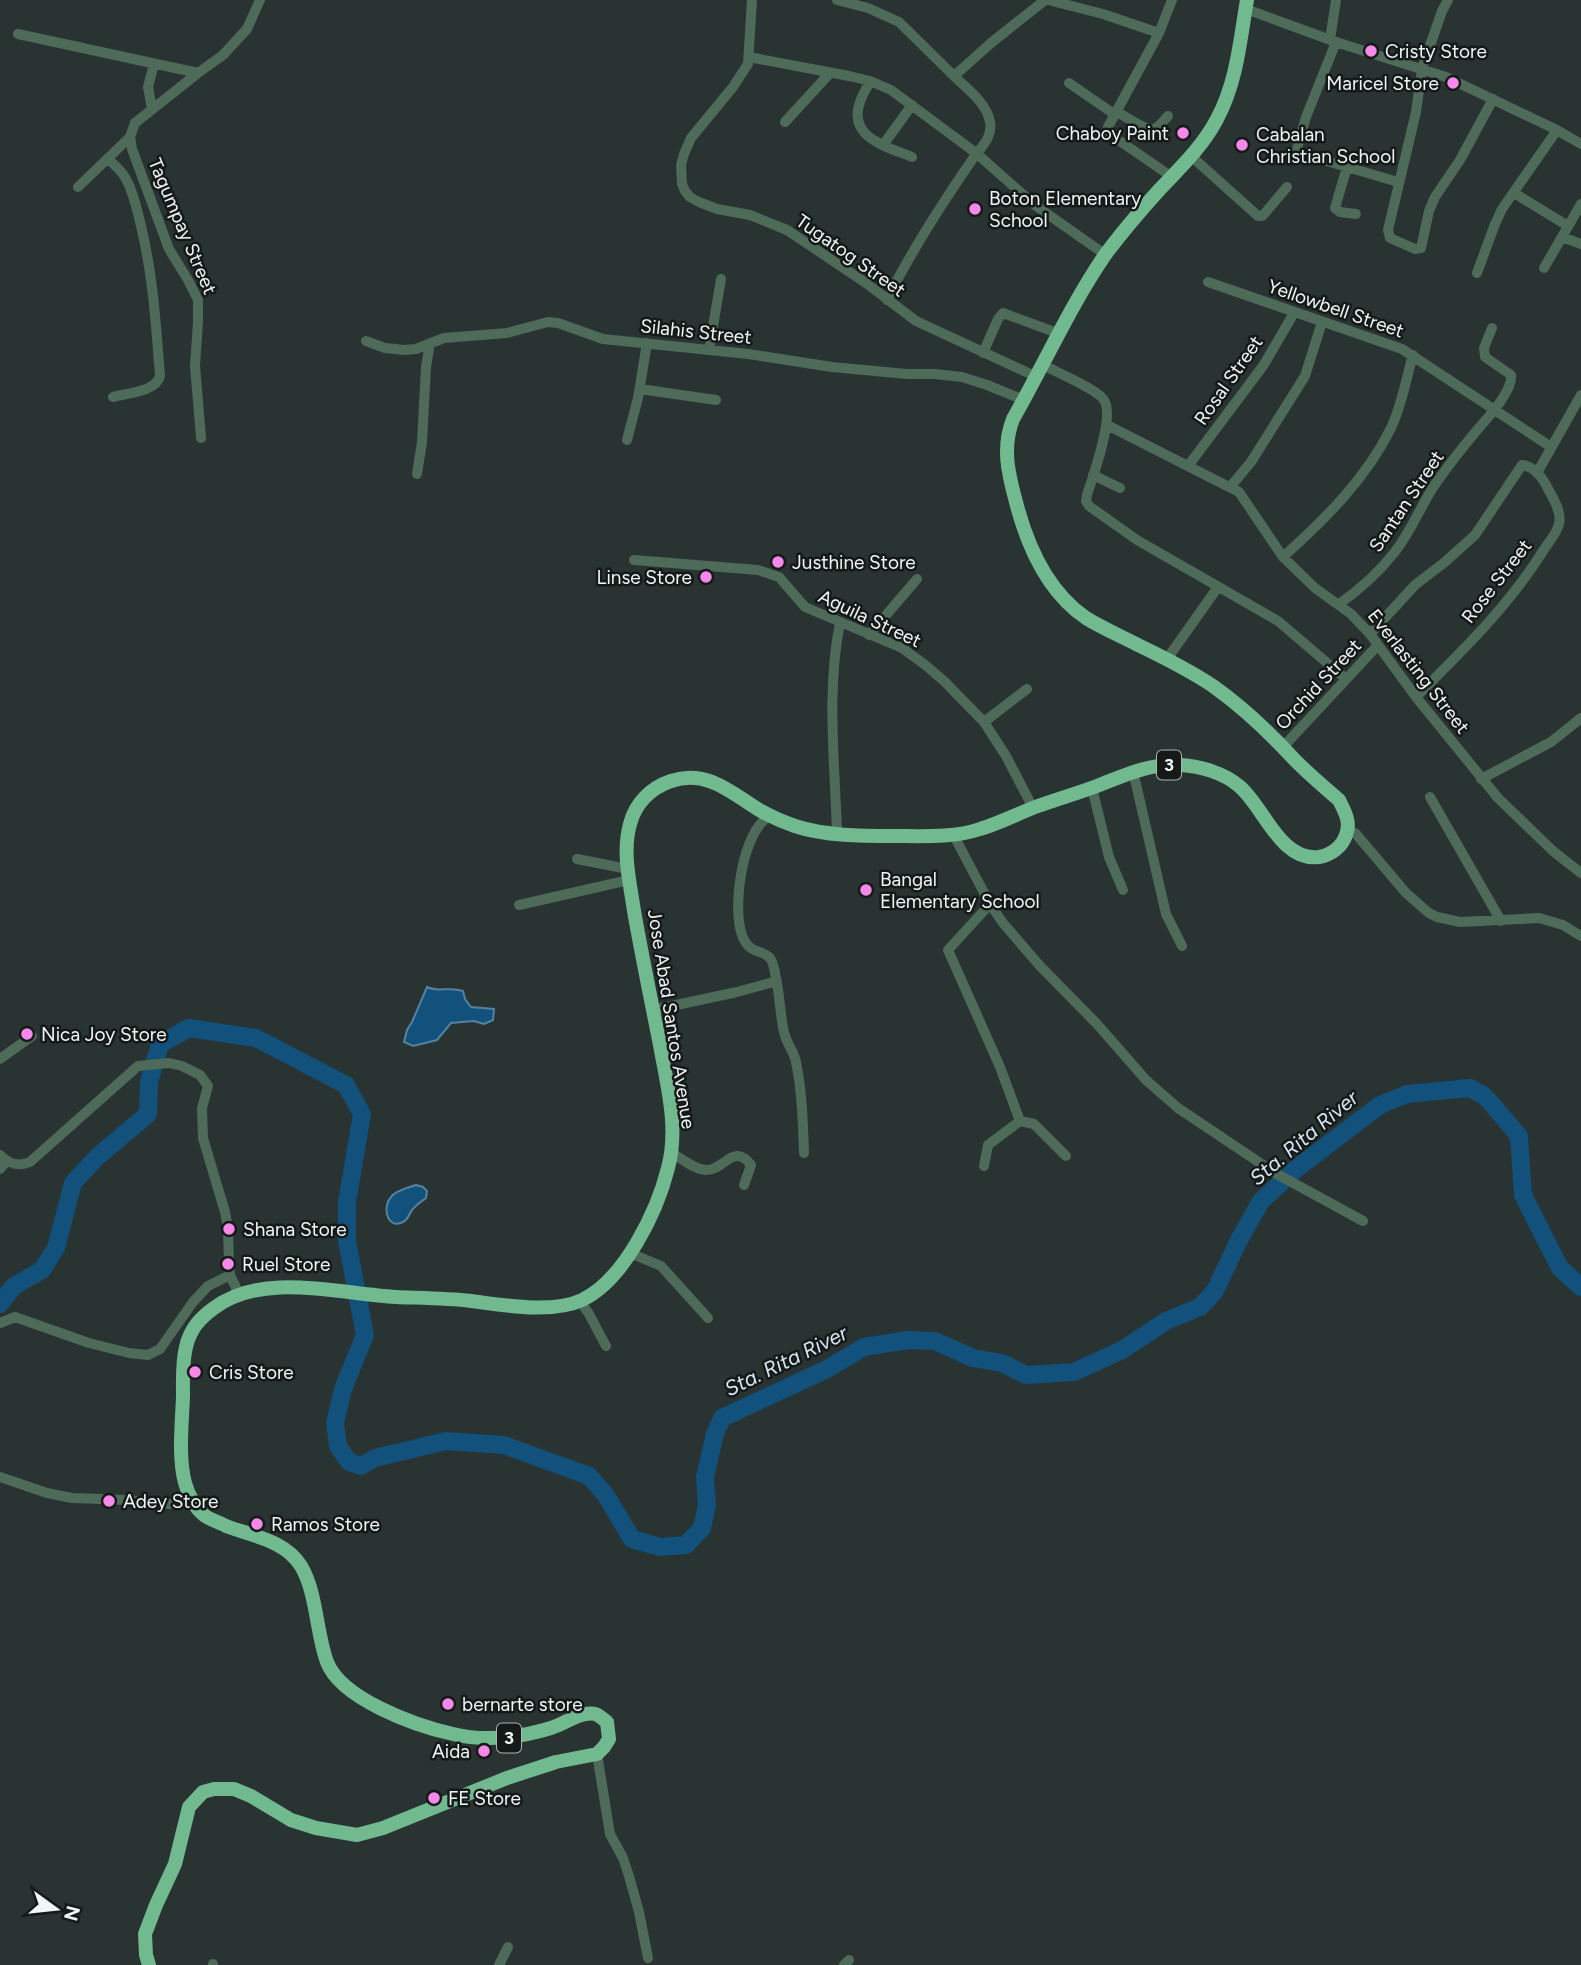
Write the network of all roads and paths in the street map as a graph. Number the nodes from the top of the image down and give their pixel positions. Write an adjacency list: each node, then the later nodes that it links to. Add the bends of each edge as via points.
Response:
1 (260, 0): 15 (street, via 247,29 223,55)
2 (752, 0): 12 (street, Tugatog Street)
3 (837, 0): 17 (street, via 899,22)
4 (1047, 0): 9 (street); 17 (street)
5 (1172, 0): 9 (street)
6 (1336, 0): 11 (street)
7 (1448, 0): 14 (street)
8 (1246, 5): 11 (street); 31 (highway, via 1225,100)
9 (1160, 33): 23 (street)
10 (18, 34): 13 (street)
11 (1333, 41): 14 (street); 34 (street, via 1297,149)
12 (749, 57): 16 (street); 50 (street, Tugatog Street, via 745,71 684,154 680,174 685,191 717,209 750,215 786,230)
13 (154, 64): 15 (street); 22 (street, via 148,87)
14 (1422, 69): 20 (street); 36 (street)
15 (198, 72): 22 (street)
16 (830, 73): 18 (street); 25 (street)
17 (954, 76): 30 (street, via 988,113 988,138)
18 (870, 81): 21 (street); 29 (street, via 859,103 859,122 868,138)
19 (1069, 83): 23 (street)
20 (1493, 99): 26 (street); 36 (street, via 1435,197 1418,250 1388,235)
21 (912, 105): 29 (street); 30 (street)
22 (152, 109): 27 (street, via 135,123)
23 (1115, 113): 24 (street, via 1152,129); 35 (street, via 1109,133)
24 (1168, 116)
25 (785, 122)
26 (1557, 130): 28 (street); 39 (street)
27 (131, 138): 33 (street); 69 (street, Tagumpay Street, via 169,249 198,300 195,366)
28 (1581, 144)
29 (883, 145): 32 (street)
30 (976, 153): 45 (street, via 1036,206); 50 (street, via 916,245)
31 (1191, 156): 35 (highway); 38 (street, via 1258,216 1265,214)
32 (912, 157)
33 (108, 159): 37 (street); 64 (street, via 134,196 154,299 160,376 153,386)
34 (1347, 167): 36 (street); 41 (street, via 1335,208)
35 (1172, 177): 45 (highway)
36 (1398, 182)
37 (78, 187)
38 (1287, 187)
39 (1514, 193): 42 (street); 47 (street, via 1495,224)
40 (1581, 204): 42 (street)
41 (1356, 214)
42 (1568, 226): 43 (street)
43 (1562, 237): 44 (street); 46 (street)
44 (1581, 244)
45 (1106, 255): 54 (highway)
46 (1544, 268)
47 (1478, 273)
48 (721, 279): 58 (street)
49 (1208, 282): 51 (street, Yellowbell Street)
50 (887, 300): 59 (street, Tugatog Street, via 916,321)
51 (1294, 313): 52 (street, Yellowbell Street); 72 (street, Rosal Street, via 1262,366)
52 (1322, 322): 60 (street, Yellowbell Street); 76 (street, via 1306,376)
53 (1492, 328): 67 (street, Santan Street, via 1485,357 1511,375)
54 (1060, 334): 59 (street, via 1003,313); 61 (highway)
55 (366, 341): 56 (street, Silahis Street, via 404,350)
56 (430, 343): 57 (street, Silahis Street, via 456,336 508,333 548,322 603,339); 74 (street)
57 (647, 343): 58 (street, Silahis Street); 62 (street)
58 (709, 350): 66 (street, Silahis Street, via 832,367 962,377)
59 (983, 353): 61 (street, Tugatog Street)
60 (1413, 355): 67 (street, Yellowbell Street); 78 (street, via 1393,422 1370,463 1338,504)
61 (1040, 371): 66 (highway); 68 (street, via 1099,394 1107,405)
62 (640, 389): 65 (street); 70 (street)
63 (1581, 395): 71 (street)
64 (113, 397)
65 (716, 400)
66 (1024, 400): 87 (highway, via 1010,428 1006,454 1018,512 1038,560 1052,585 1087,618)
67 (1493, 410): 71 (street, Yellowbell Street); 82 (street, Santan Street, via 1432,489 1395,552)
68 (1107, 425): 72 (street, Everlasting Street); 75 (street)
69 (201, 438)
70 (627, 440)
71 (1552, 447): 73 (street)
72 (1188, 466): 76 (street, Everlasting Street)
73 (1537, 472): 84 (street, via 1522,465 1475,536 1415,585); 90 (street, Rose Street, via 1559,512 1559,526 1507,602)
74 (417, 474)
75 (1093, 475): 77 (street); 81 (street, via 1086,501 1089,506)
76 (1231, 486): 78 (street, Everlasting Street, via 1246,499)
77 (1119, 488)
78 (1283, 557): 82 (street, Everlasting Street)
79 (634, 560): 83 (street, Aguila Street, via 758,569 779,577 805,607)
80 (917, 579): 85 (street)
81 (1218, 587): 87 (street); 88 (street, via 1278,621)
82 (1339, 604): 84 (street, Everlasting Street)
83 (840, 623): 85 (street, Aguila Street); 101 (street, via 833,687)
84 (1370, 634): 86 (street, Everlasting Street)
85 (869, 635): 92 (street, Aguila Street, via 902,648 924,664)
86 (1378, 645): 88 (street, Orchid Street); 90 (street, Everlasting Street)
87 (1167, 659): 93 (highway, via 1213,686)
88 (1346, 679): 93 (street, Orchid Street)
89 (1027, 689): 92 (street)
90 (1416, 697): 95 (street, Everlasting Street)
91 (1581, 718): 95 (street, via 1551,742)
92 (984, 722): 98 (street, Aguila Street)
93 (1283, 747): 100 (highway, via 1339,800 1348,816)
94 (1133, 771): 96 (highway, Jose Abad Santos Avenue / 3); 100 (highway, Jose Abad Santos Avenue / 3, via 1181,765 1225,778 1241,787 1280,838 1310,858 1334,852); 111 (street, via 1166,914)
95 (1481, 779): 104 (street, Everlasting Street)
96 (1092, 788): 98 (highway, Jose Abad Santos Avenue / 3); 106 (street, via 1109,857)
97 (1430, 797): 109 (street)
98 (1033, 808): 102 (highway, Jose Abad Santos Avenue / 3, via 985,828)
99 (770, 816): 101 (highway, Jose Abad Santos Avenue / 3, via 806,829); 105 (highway, Jose Abad Santos Avenue / 3, via 712,781 686,778 670,782 646,796 632,816 626,846); 112 (street, via 756,828 746,853 739,906 745,942 769,957)
100 (1348, 829): 109 (street, via 1429,913 1448,921)
101 (837, 833): 102 (highway, Jose Abad Santos Avenue / 3)
102 (953, 834): 107 (street)
103 (577, 859): 105 (street)
104 (1581, 873)
105 (629, 875): 108 (street); 113 (highway, Jose Abad Santos Avenue / 3)
106 (1123, 890)
107 (989, 904): 116 (street, via 948,950); 123 (street, via 1017,941 1164,1097 1275,1172)
108 (519, 905)
109 (1501, 921): 110 (street, via 1539,918)
110 (1581, 936)
111 (1182, 946)
112 (777, 981): 113 (street); 118 (street, via 784,1032 797,1062)
113 (653, 1010): 117 (highway, Jose Abad Santos Avenue / 3, via 670,1101)
114 (32, 1036): 115 (street)
115 (0, 1059)
116 (1020, 1121): 119 (street, via 1034,1124); 121 (street, via 988,1145)
117 (671, 1153): 122 (street, via 705,1170 741,1157 751,1165); 124 (highway, Jose Abad Santos Avenue / 3, via 659,1198)
118 (804, 1153)
119 (1066, 1156)
120 (2, 1162): 125 (street, via 30,1162 138,1066 169,1063 194,1072 208,1086 202,1108 203,1138 227,1220)
121 (984, 1166)
122 (744, 1185)
123 (1363, 1221)
124 (630, 1253): 127 (highway, Jose Abad Santos Avenue / 3, via 605,1285); 128 (street, via 662,1266)
125 (230, 1275): 126 (street); 129 (street, via 208,1286 160,1349 148,1355 89,1343 15,1317)
126 (239, 1294): 127 (highway, Jose Abad Santos Avenue / 3, via 313,1287 545,1307); 132 (highway, Jose Abad Santos Avenue / 3, via 197,1322 187,1341 182,1464)
127 (580, 1301): 130 (street)
128 (708, 1318)
129 (0, 1323)
130 (606, 1346)
131 (0, 1477): 132 (street, via 72,1498 169,1504)
132 (192, 1500): 133 (highway, 3, via 202,1514 290,1552 306,1578 328,1668 354,1692 417,1723 482,1740 511,1738 597,1714 607,1722 609,1739)
133 (597, 1754): 135 (street, via 608,1827 629,1876); 136 (highway, 3, via 507,1778 357,1835 291,1820 234,1789 203,1792 189,1807 175,1864 145,1934)
134 (508, 1947): 137 (street)
135 (648, 1958)
136 (149, 1965)
137 (499, 1965)

